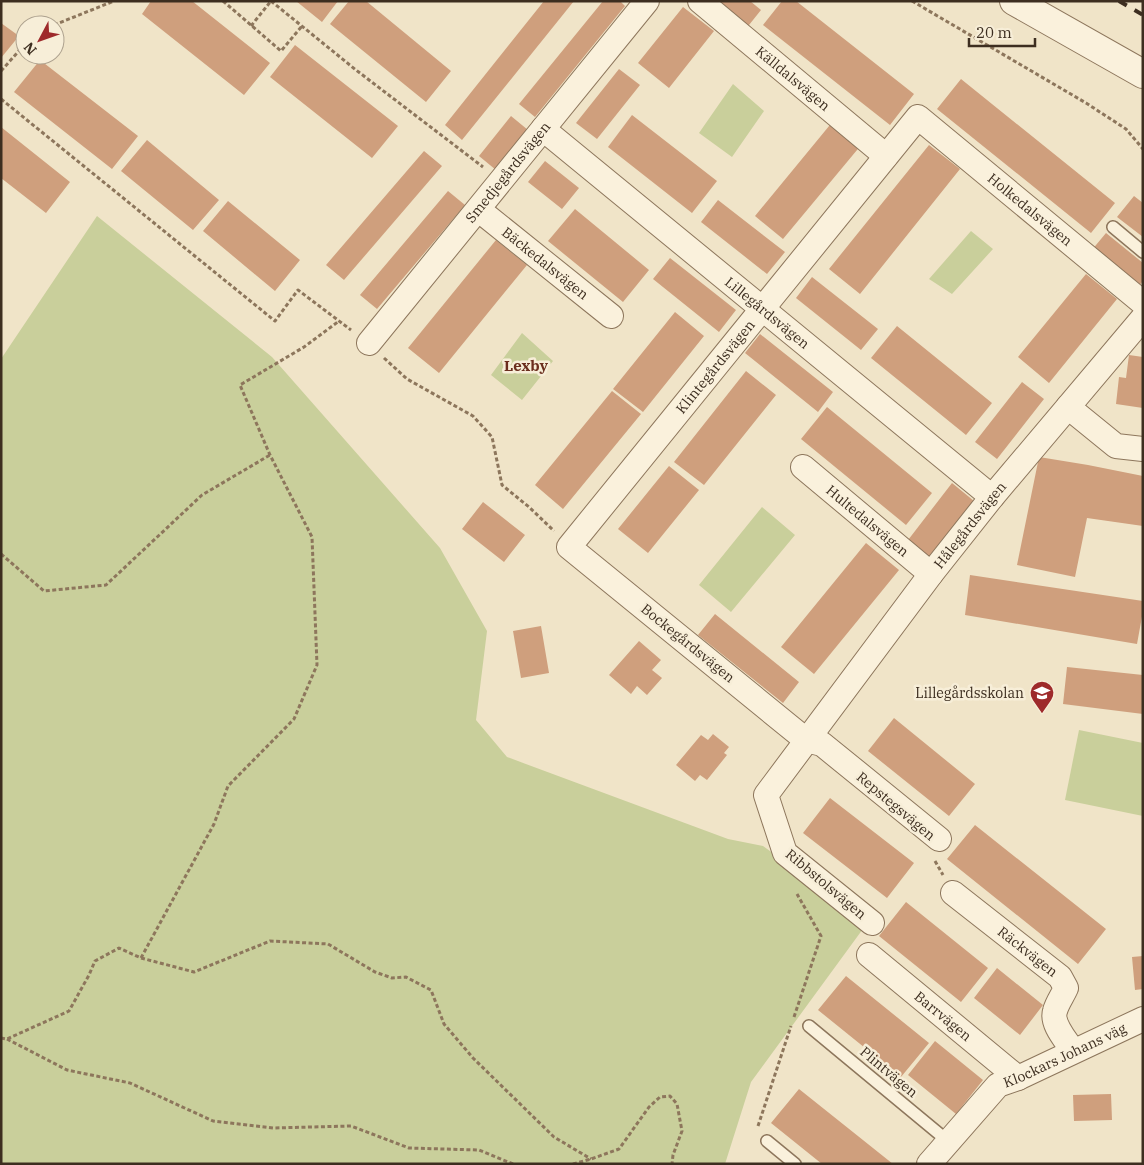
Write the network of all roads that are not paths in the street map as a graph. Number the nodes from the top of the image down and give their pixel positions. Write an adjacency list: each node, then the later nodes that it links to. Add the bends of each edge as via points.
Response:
1 (647, 1): 6 (street, Smedjegårdsvägen)
2 (700, 1): 7 (street, Källdalsvägen)
3 (1014, 1): 4 (street)
4 (1143, 74)
5 (918, 117): 7 (street, Klintegårdsvägen); 11 (street, Holkedalsvägen)
6 (543, 129): 8 (street, Smedjegårdsvägen); 12 (street, Lillegårdsvägen)
7 (886, 156): 12 (street, Klintegårdsvägen)
8 (479, 210): 13 (street, Bäckedalsvägen); 15 (street, Smedjegårdsvägen)
9 (1113, 227): 10 (lane)
10 (1143, 252)
11 (1143, 304)
12 (762, 309): 19 (street, Lillegårdsvägen); 20 (street, Klintegårdsvägen)
13 (611, 316)
14 (1143, 318): 16 (street, Hålegårdsvägen)
15 (369, 343)
16 (1068, 407): 17 (street, via 1116,446); 19 (street, Hålegårdsvägen)
17 (1143, 449)
18 (803, 467): 21 (street, Hultedalsvägen)
19 (992, 498): 21 (street, Hålegårdsvägen)
20 (569, 547): 22 (street, Bockegårdsvägen)
21 (931, 574): 22 (street, Hålegårdsvägen)
22 (806, 740): 23 (street, Repstegsvägen, via 822,744); 25 (street, Ribbstolsvägen, via 766,795 785,853)
23 (939, 839)
24 (954, 893): 29 (street, Räckvägen, via 1060,977 1066,988 1054,1011 1054,1019)
25 (872, 923)
26 (869, 955): 30 (street, Barrvägen)
27 (1143, 1019): 29 (street, Klockars Johans väg)
28 (809, 1026): 32 (lane, Plintvägen)
29 (1073, 1051): 30 (street, Klockars Johans väg)
30 (1018, 1078): 32 (street, Klockars Johans väg, via 998,1085)
31 (767, 1141): 33 (lane)
32 (949, 1142): 34 (street, Klockars Johans väg)
33 (795, 1164)
34 (929, 1164)

